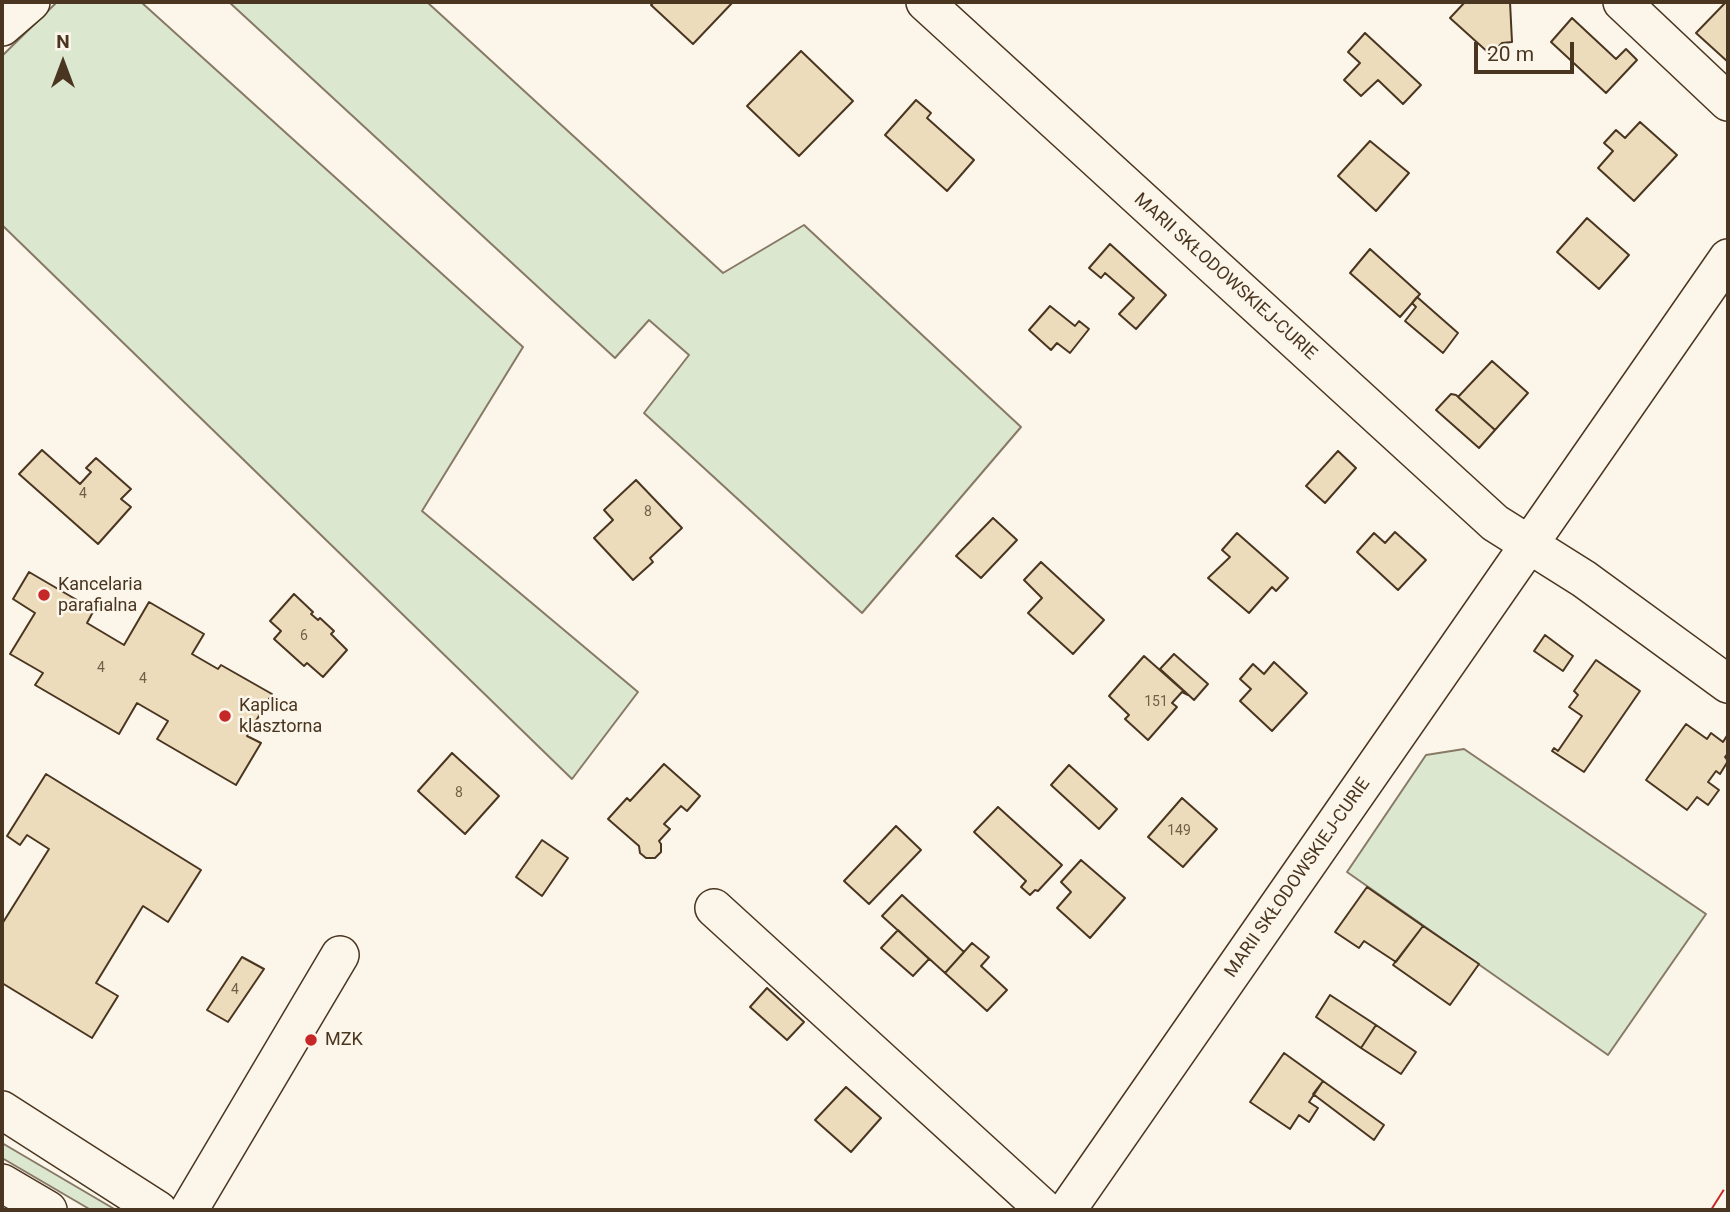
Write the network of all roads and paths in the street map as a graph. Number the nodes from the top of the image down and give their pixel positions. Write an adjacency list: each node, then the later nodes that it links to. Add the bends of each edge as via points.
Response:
1 (31, 2): 4 (street)
2 (925, 2): 7 (street, MARII SKŁODOWSKIEJ-CURIE, via 1485,514)
3 (1622, 2): 5 (street)
4 (2, 27)
5 (1728, 102)
6 (1728, 258): 7 (street, MARII SKŁODOWSKIEJ-CURIE)
7 (1530, 547): 8 (street, MARII SKŁODOWSKIEJ-CURIE, via 1584,579); 17 (street, MARII SKŁODOWSKIEJ-CURIE)
8 (1728, 684)
9 (714, 908): 16 (street)
10 (341, 955): 15 (street)
11 (2, 1110): 14 (street)
12 (2, 1183): 13 (street)
13 (48, 1210)
14 (158, 1210)
15 (188, 1210)
16 (1045, 1210)
17 (1068, 1210)

